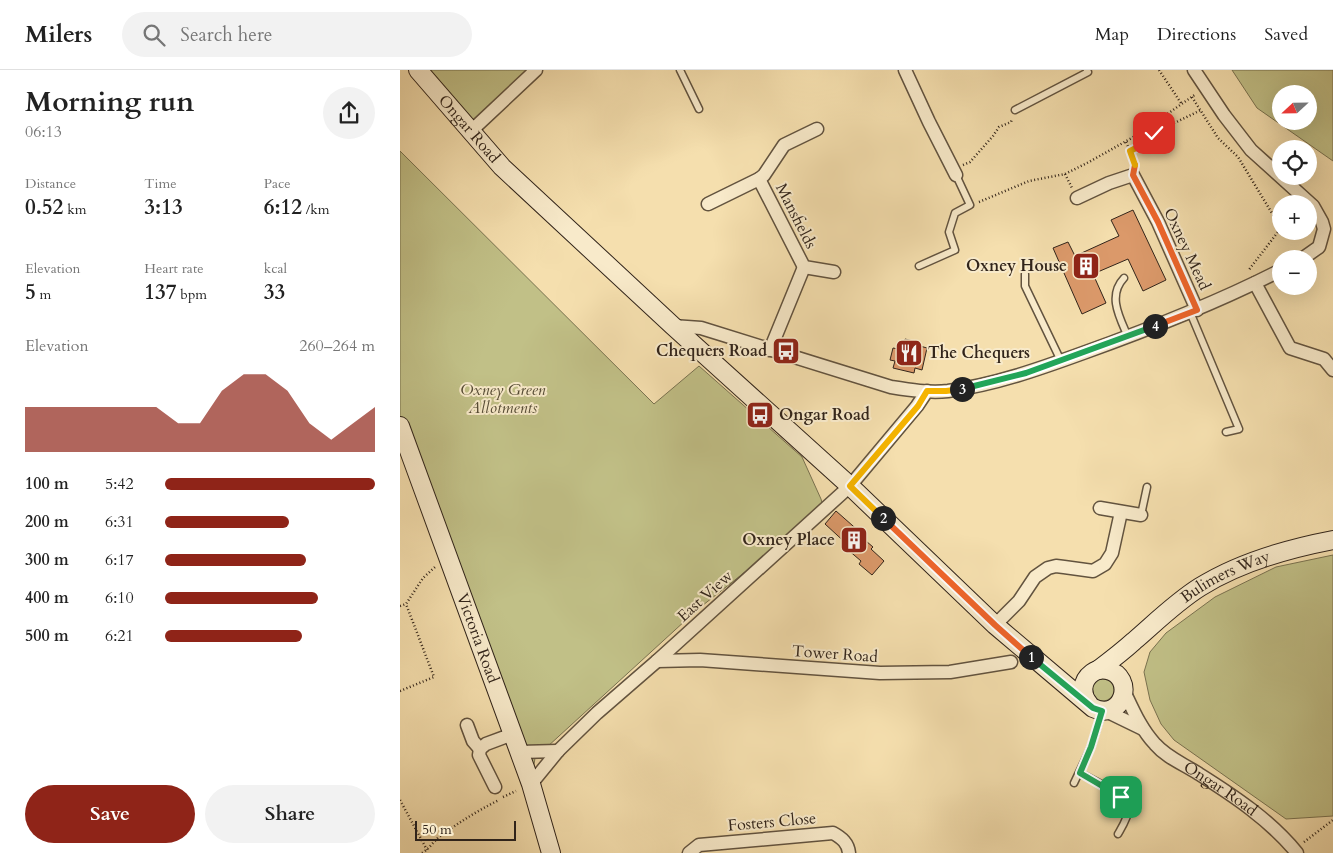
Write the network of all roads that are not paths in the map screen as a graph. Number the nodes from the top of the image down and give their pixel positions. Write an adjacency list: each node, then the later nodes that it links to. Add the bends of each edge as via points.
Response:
1 (418, 70): 10 (street, Ongar Road)
2 (536, 70): 10 (street)
3 (680, 70): 7 (lane)
4 (906, 70): 11 (street, via 928,122)
5 (1087, 70): 8 (lane)
6 (1194, 70): 15 (street, via 1251,150 1313,206)
7 (699, 109)
8 (1014, 110)
9 (817, 129): 12 (street, Mansfields, via 784,144)
10 (470, 132): 25 (street, Ongar Road, via 502,167)
11 (955, 172): 17 (lane, via 970,205 955,213 949,232 955,250)
12 (759, 179): 14 (street, Mansfields); 18 (street, Mansfields)
13 (1077, 198): 24 (street, Oxney Mead, via 1133,175 1158,222)
14 (708, 204)
15 (1329, 230): 16 (street)
16 (1315, 250)
17 (919, 266)
18 (804, 267): 19 (street, Mansfields); 27 (street, Mansfields)
19 (834, 272)
20 (1025, 274): 28 (lane, via 1025,286)
21 (1272, 274): 23 (street)
22 (1124, 278): 26 (lane, via 1118,284 1115,300)
23 (1255, 283): 24 (street); 29 (street, via 1290,348 1324,359)
24 (1193, 311): 26 (street); 32 (lane, via 1239,430)
25 (672, 326): 27 (street, via 701,328); 33 (street, Ongar Road)
26 (1128, 337): 28 (street)
27 (770, 350): 30 (street, via 891,387)
28 (1061, 361): 30 (street, via 994,382 946,391)
29 (1333, 370)
30 (927, 391): 33 (street, East View)
31 (400, 426): 49 (street, Victoria Road)
32 (1226, 432)
33 (850, 486): 39 (street, Ongar Road); 41 (street, East View)
34 (1147, 487): 37 (lane)
35 (1100, 508): 36 (street)
36 (1121, 512): 37 (street); 39 (street, via 1112,553 1105,564 1093,570 1048,568 1036,577 1019,601)
37 (1141, 515)
38 (1333, 540): 40 (street, Bulimers Way, via 1267,556 1229,571 1198,588)
39 (995, 625): 44 (street, Ongar Road)
40 (1133, 642): 43 (street, Bulimers Way); 45 (street)
41 (657, 661): 42 (street, Tower Road, via 700,660 880,673 950,672); 51 (street, East View)
42 (1011, 662)
43 (1095, 672): 44 (street, Ongar Road); 45 (street, Ongar Road, via 1113,672); 46 (street, via 1086,678 1083,695)
44 (1051, 673): 46 (street, Ongar Road)
45 (1123, 688): 46 (street, via 1118,705); 48 (street, Ongar Road)
46 (1099, 708): 48 (street, Ongar Road); 53 (lane, via 1091,747)
47 (467, 725): 50 (street)
48 (1143, 729): 58 (street, Ongar Road, via 1174,760 1256,812)
49 (513, 734): 50 (street); 52 (street, Victoria Road)
50 (480, 749): 56 (street, via 479,754)
51 (558, 751): 52 (street); 55 (street, East View)
52 (520, 752): 55 (street, Victoria Road)
53 (1080, 773): 54 (lane); 57 (lane, via 1127,802 1129,807)
54 (1074, 783)
55 (531, 784): 59 (street, Victoria Road)
56 (495, 787)
57 (1118, 834)
58 (1295, 852)
59 (551, 853)
60 (689, 853): 61 (street, Fosters Close, via 699,845 833,834 842,838)
61 (849, 853)

